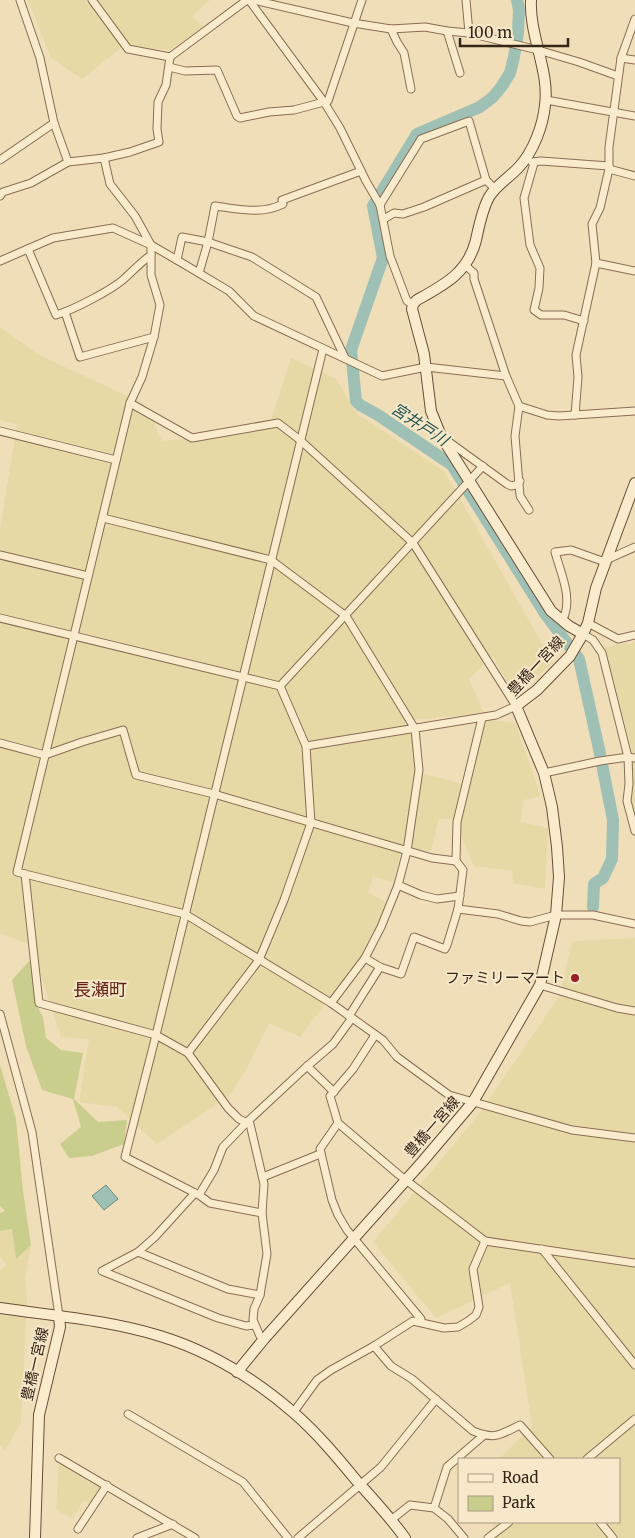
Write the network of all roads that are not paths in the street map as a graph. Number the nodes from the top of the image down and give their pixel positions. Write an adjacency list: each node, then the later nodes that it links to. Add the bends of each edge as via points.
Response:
1 (20, 0): 24 (street, via 40,58)
2 (92, 0): 13 (street, via 128,49)
3 (250, 0): 8 (street); 13 (street); 21 (street)
4 (362, 0): 8 (street)
5 (466, 0): 11 (street)
6 (531, 0): 12 (main road)
7 (635, 19): 14 (street)
8 (353, 23): 9 (street); 21 (street, via 328,101)
9 (391, 29): 10 (street, via 425,27); 19 (street, via 404,53)
10 (447, 32): 11 (street); 17 (street)
11 (469, 33): 12 (street)
12 (538, 50): 18 (street); 20 (main road)
13 (170, 56): 16 (street)
14 (621, 58): 15 (street); 18 (street)
15 (635, 60)
16 (169, 67): 21 (street, via 185,72 217,70 240,118); 25 (street, via 166,85 158,102 159,142)
17 (460, 73)
18 (618, 76): 22 (street)
19 (411, 89)
20 (546, 100): 22 (street); 28 (main road)
21 (324, 102): 30 (street)
22 (613, 112): 23 (street); 29 (street)
23 (635, 116)
24 (54, 123): 26 (street); 27 (street)
25 (104, 158): 27 (street); 38 (street, via 110,184 136,216)
26 (0, 160)
27 (68, 162): 34 (street)
28 (529, 162): 29 (street); 33 (main road); 49 (street, via 524,198 530,245 540,268 534,310 541,315 564,315)
29 (608, 167): 31 (street); 43 (street, via 600,208 592,224)
30 (361, 171): 35 (street); 37 (street, via 282,200 283,204 272,210 258,212 215,206)
31 (635, 176)
32 (486, 180): 33 (street); 35 (street, via 469,121 421,139); 36 (street, via 424,207 404,214 394,213)
33 (495, 189): 44 (main road, via 483,210)
34 (0, 196)
35 (380, 205): 36 (street)
36 (384, 219): 47 (street, via 390,256 406,301)
37 (208, 242): 41 (street, via 182,237); 46 (street); 52 (street, via 252,258 316,298)
38 (151, 245): 39 (street, via 113,228 54,238); 40 (street); 41 (street)
39 (28, 249): 42 (street); 48 (street, via 56,315)
40 (151, 255): 48 (street, via 124,279); 50 (street, via 151,275 160,305)
41 (178, 260): 46 (street)
42 (0, 261)
43 (596, 263): 45 (street); 49 (street)
44 (466, 265): 47 (main road, via 449,282); 54 (street, via 474,273)
45 (635, 271)
46 (199, 273): 51 (street, via 229,291 254,316)
47 (413, 304): 53 (main road)
48 (65, 312): 50 (street, via 80,357)
49 (584, 321): 58 (street, via 576,355)
50 (154, 336): 55 (street, via 142,377)
51 (323, 349): 52 (street); 61 (street)
52 (347, 359): 53 (street, via 382,376)
53 (426, 367): 54 (street); 60 (main road, via 431,411)
54 (506, 376): 56 (street)
55 (130, 403): 61 (street, via 192,438 278,423); 62 (street)
56 (520, 406): 58 (street, via 547,415); 64 (street, via 515,436)
57 (635, 411): 58 (street)
58 (575, 416)
59 (0, 431): 62 (street)
60 (441, 436): 63 (street); 66 (main road)
61 (300, 440): 69 (street); 72 (street)
62 (116, 460): 68 (street)
63 (483, 466): 64 (street, via 511,486); 66 (street)
64 (520, 481): 67 (street, via 520,496)
65 (635, 483): 73 (main road, 豊橋一宮線)
66 (466, 485): 69 (street); 77 (main road, via 551,611)
67 (529, 510)
68 (103, 518): 72 (street); 74 (street)
69 (413, 543): 75 (street); 84 (street)
70 (635, 547): 73 (street)
71 (0, 555): 74 (street)
72 (271, 560): 75 (street); 82 (street)
73 (606, 561): 77 (street, via 571,550 555,552 567,597 567,612); 78 (main road, 豊橋一宮線)
74 (88, 576): 81 (street)
75 (346, 616): 83 (street); 86 (street)
76 (0, 618): 81 (street)
77 (562, 621): 79 (main road)
78 (588, 623): 79 (main road, 豊橋一宮線); 80 (street, via 618,639)
79 (583, 634): 84 (main road, 豊橋一宮線, via 570,656 537,690); 90 (street, via 593,640 602,653)
80 (635, 635)
81 (74, 636): 82 (street); 89 (street)
82 (243, 677): 83 (street); 92 (street)
83 (280, 686): 88 (street)
84 (516, 706): 85 (street); 91 (main road, 豊橋一宮線)
85 (482, 718): 86 (street); 96 (street, via 457,822)
86 (415, 729): 88 (street); 95 (street, via 419,770)
87 (0, 743): 89 (street)
88 (306, 746): 93 (street)
89 (45, 755): 92 (street, via 124,730 136,775); 97 (street, via 17,872)
90 (632, 757): 91 (street); 94 (street, via 627,801)
91 (544, 773): 102 (main road, 豊橋一宮線, via 557,847)
92 (214, 794): 93 (street); 101 (street)
93 (311, 823): 95 (street); 105 (street)
94 (635, 831)
95 (407, 851): 96 (street); 98 (street)
96 (456, 861): 99 (street, via 464,870)
97 (25, 874): 101 (street); 112 (street, via 39,1003)
98 (398, 885): 99 (street, via 438,899); 104 (street)
99 (460, 896): 100 (street)
100 (458, 909): 102 (street, via 530,922); 106 (street, via 445,949 414,937 401,974)
101 (185, 914): 105 (street); 112 (street)
102 (556, 916): 103 (street, via 593,915); 107 (main road, 豊橋一宮線)
103 (635, 924)
104 (365, 958): 106 (street); 108 (street)
105 (259, 960): 108 (street); 114 (street)
106 (380, 967): 111 (street)
107 (540, 985): 109 (street, via 617,1008); 117 (main road, 豊橋一宮線)
108 (331, 1003): 111 (street)
109 (635, 1010)
110 (0, 1014): 133 (street, via 32,1132)
111 (351, 1017): 113 (street); 115 (street, via 333,1044)
112 (156, 1035): 114 (street); 124 (street, via 125,1156)
113 (375, 1035): 116 (street); 117 (street, via 397,1057 449,1096)
114 (188, 1053): 118 (street, via 228,1108)
115 (307, 1066): 116 (street); 118 (street)
116 (334, 1092): 119 (street, via 330,1096)
117 (473, 1102): 120 (street, via 572,1130); 123 (main road, 豊橋一宮線)
118 (248, 1122): 122 (street); 124 (street, via 224,1147 214,1170)
119 (338, 1123): 121 (street, via 320,1149); 123 (street)
120 (635, 1138)
121 (320, 1154): 122 (street); 126 (street, via 335,1208)
122 (263, 1177): 125 (street)
123 (406, 1180): 126 (main road, 豊橋一宮線); 127 (street)
124 (197, 1194): 125 (street, via 210,1203); 129 (street)
125 (262, 1213): 131 (street, via 267,1254)
126 (354, 1239): 134 (street); 136 (main road, 豊橋一宮線)
127 (485, 1241): 128 (street); 134 (street, via 473,1269 479,1307 476,1314 458,1327 444,1328)
128 (542, 1249): 130 (street); 138 (street)
129 (138, 1252): 131 (street, via 228,1289); 135 (street, via 102,1271 218,1318 246,1326)
130 (635, 1263)
131 (260, 1295): 135 (street, via 254,1309)
132 (0, 1308): 133 (main road)
133 (59, 1316): 139 (main road, 豊橋一宮線, via 114,1324 162,1336); 156 (main road, 豊橋一宮線, via 60,1327 39,1415)
134 (421, 1321): 137 (street, via 414,1321)
135 (254, 1325): 136 (street)
136 (264, 1339): 139 (main road, 豊橋一宮線)
137 (374, 1346): 140 (street, via 391,1366); 141 (street, via 317,1380)
138 (635, 1365)
139 (237, 1372): 141 (main road)
140 (436, 1399): 144 (street, via 473,1431); 149 (street, via 381,1467)
141 (293, 1413): 149 (main road)
142 (128, 1414): 159 (street, via 243,1482)
143 (635, 1419): 147 (street)
144 (484, 1435): 146 (street, via 496,1436 520,1425); 150 (street, via 447,1467)
145 (59, 1458): 148 (street)
146 (549, 1458)
147 (588, 1458)
148 (107, 1485): 154 (street); 155 (street)
149 (361, 1485): 151 (main road); 160 (street)
150 (434, 1508): 151 (street, via 410,1505); 162 (street)
151 (392, 1520): 161 (main road)
152 (508, 1523): 163 (street)
153 (601, 1523): 164 (street)
154 (173, 1524): 157 (street); 158 (street)
155 (78, 1529)
156 (35, 1538)
157 (137, 1538)
158 (195, 1538)
159 (288, 1538)
160 (298, 1538)
161 (405, 1538)
162 (464, 1538)
163 (488, 1538)
164 (612, 1538)

